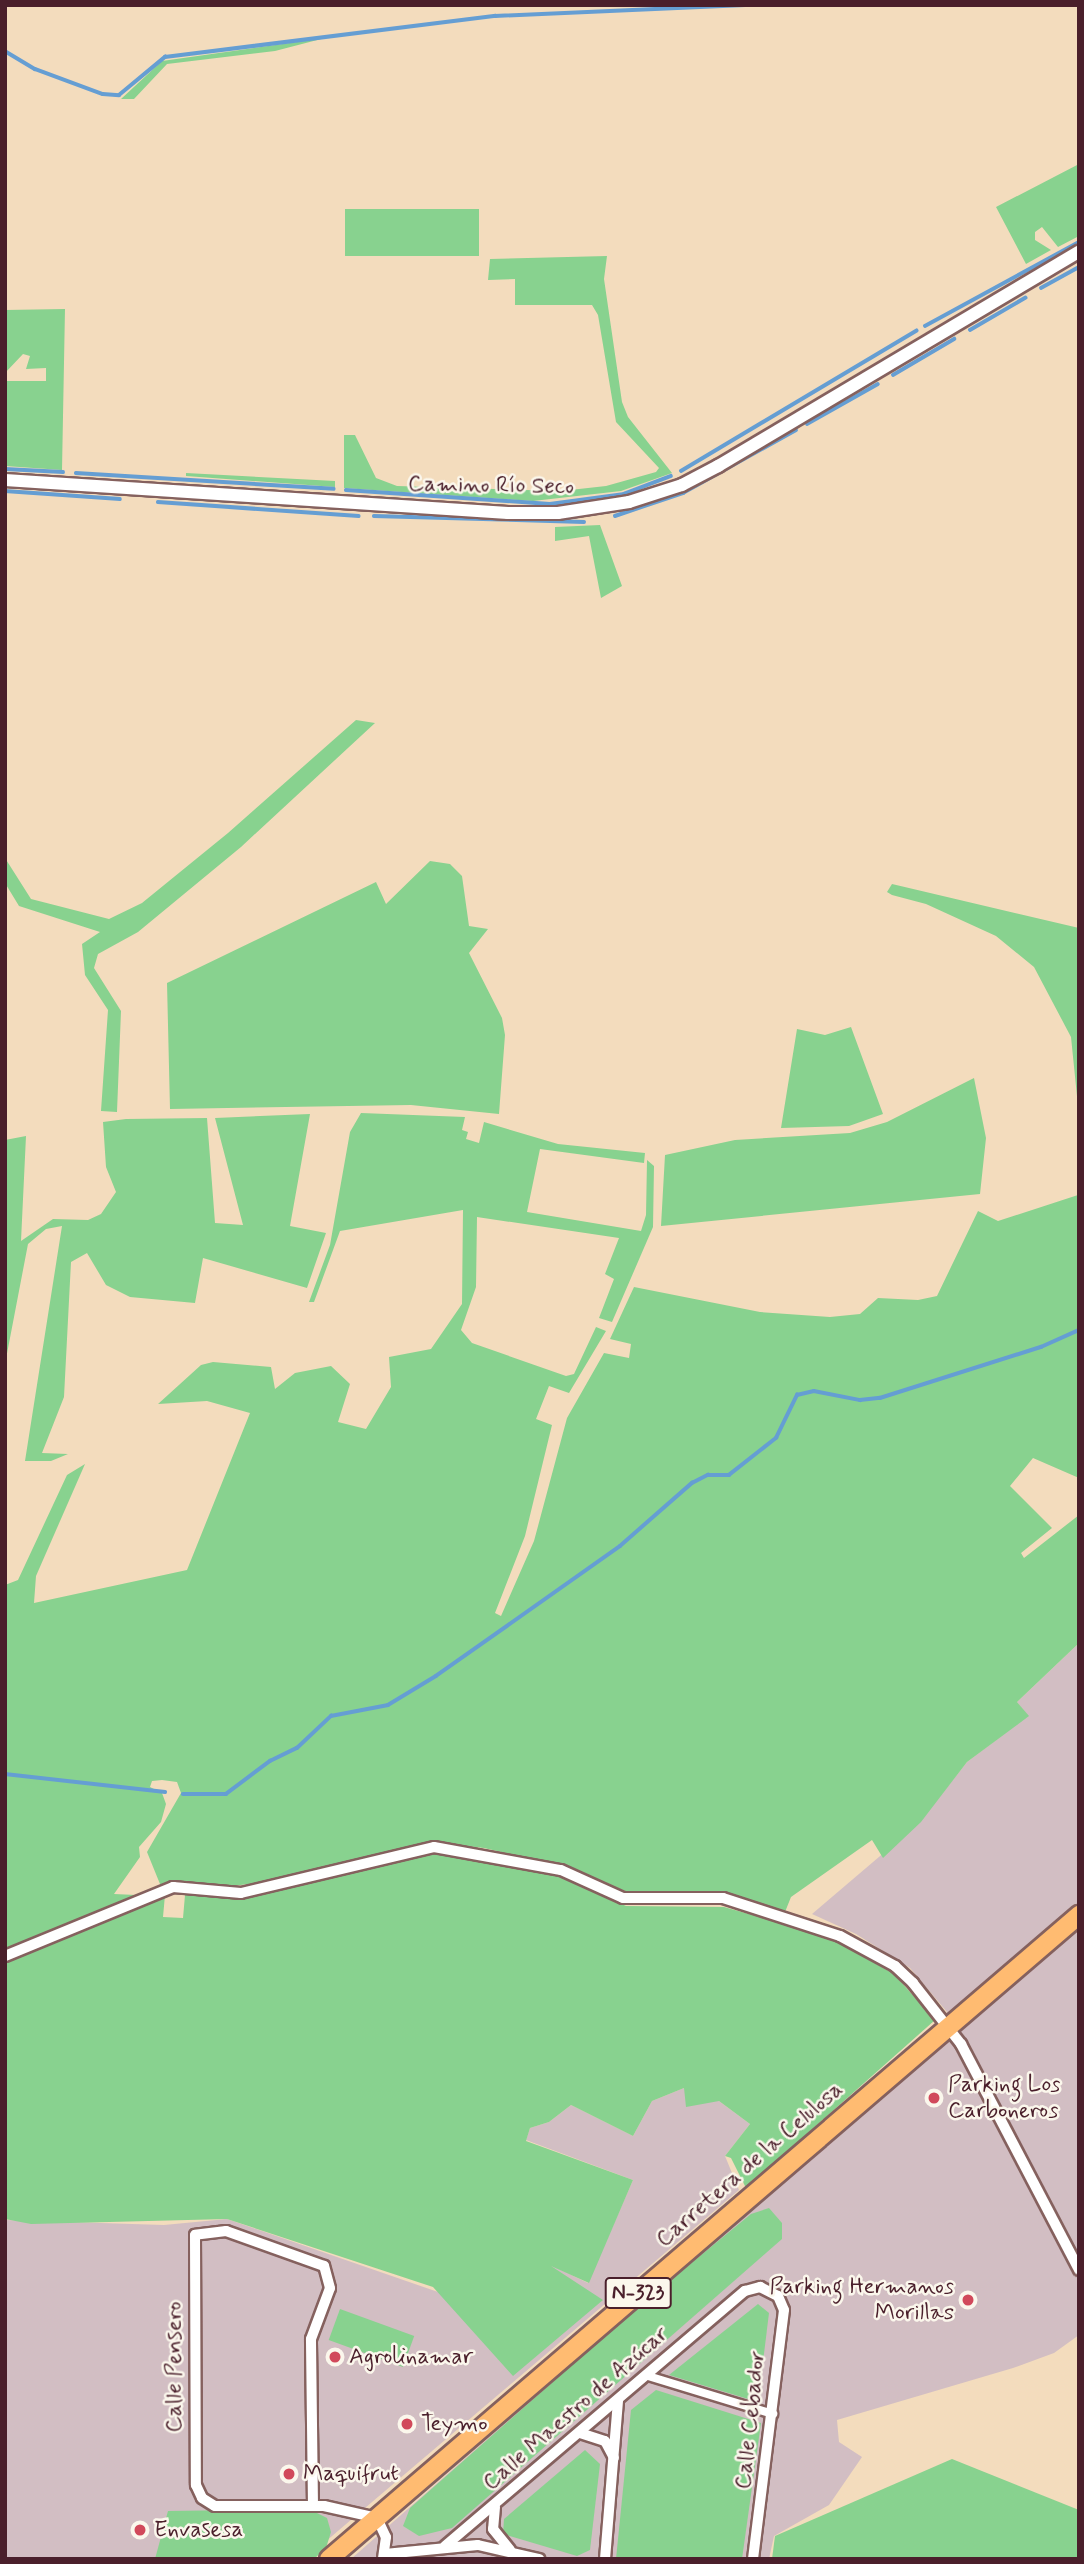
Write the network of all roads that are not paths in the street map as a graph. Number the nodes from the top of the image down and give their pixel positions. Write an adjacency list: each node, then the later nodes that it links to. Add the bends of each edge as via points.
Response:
1 (1079, 253): 2 (street, Camino Río Seco, via 718,467 629,502 558,513 508,513)
2 (5, 480)
3 (1079, 1915): 5 (highway, N-323)
4 (5, 1956): 5 (street, via 173,1887 241,1894 434,1847 561,1870 623,1898 723,1898 810,1924 895,1966)
5 (947, 2028): 6 (street, via 961,2044); 15 (highway, Carretera de la Celulosa / N-323)
6 (1079, 2270)
7 (770, 2290): 8 (street, Calle Maestro de Azúcar, via 745,2291); 10 (street, Calle Cebador, via 784,2309)
8 (648, 2376): 9 (street, Calle Maestro de Azúcar); 10 (street)
9 (618, 2401): 11 (street, Calle Maestro de Azúcar); 12 (street)
10 (773, 2414): 24 (street, Calle Cebador)
11 (580, 2433): 12 (street, via 605,2441); 14 (street, Calle Maestro de Azúcar)
12 (614, 2458): 23 (street)
13 (313, 2506): 13 (street, Calle Pensero, via 311,2339 330,2288 324,2266 226,2231 195,2235 196,2485 202,2498 215,2507); 15 (street)
14 (495, 2507): 16 (street, Calle Maestro de Azúcar); 17 (street, via 493,2529)
15 (377, 2518): 19 (street, via 387,2537); 20 (highway, Carretera de la Celulosa / N-323)
16 (445, 2546): 17 (street); 18 (street)
17 (510, 2550): 22 (street)
18 (420, 2552): 19 (street); 21 (street)
19 (384, 2557)
20 (330, 2559)
21 (437, 2559)
22 (539, 2559)
23 (605, 2559)
24 (754, 2559)

